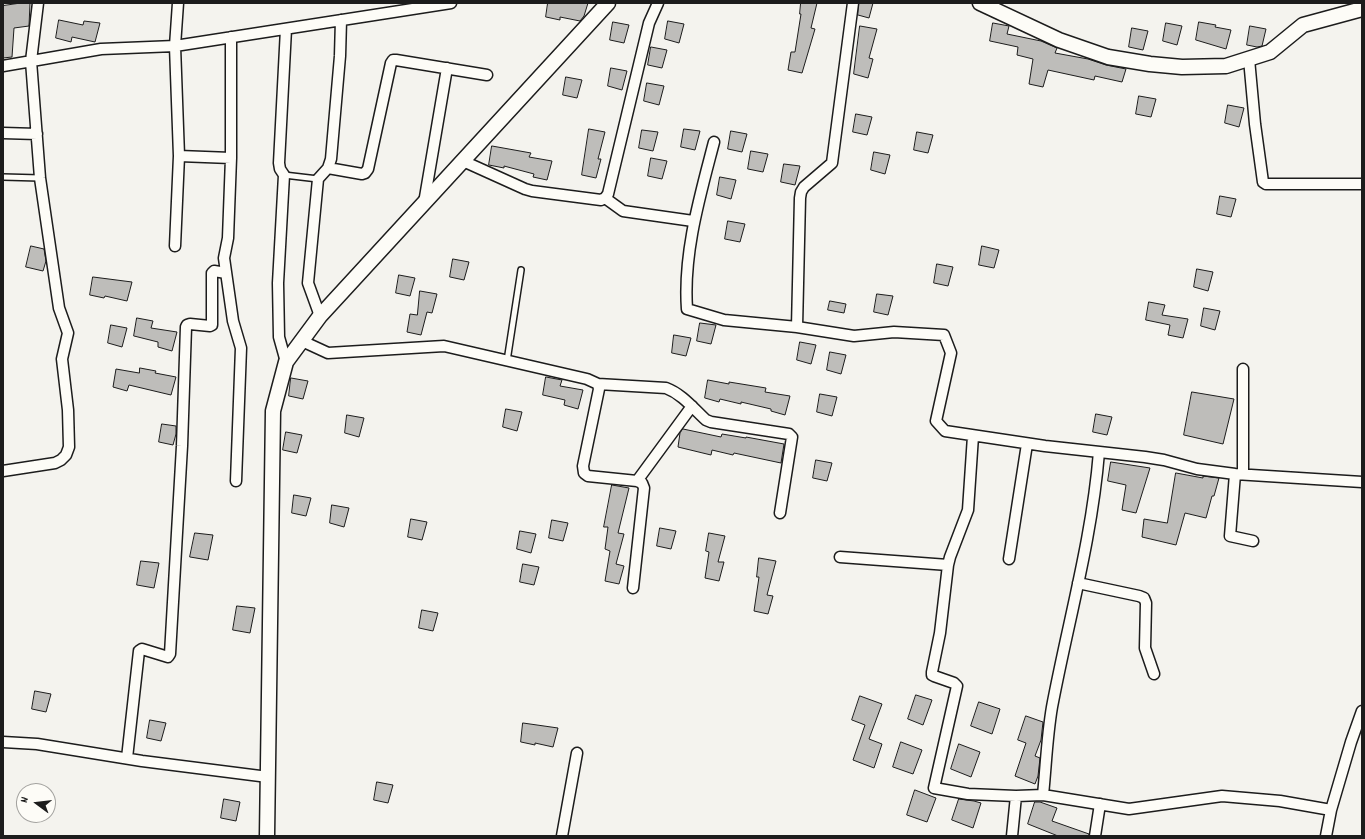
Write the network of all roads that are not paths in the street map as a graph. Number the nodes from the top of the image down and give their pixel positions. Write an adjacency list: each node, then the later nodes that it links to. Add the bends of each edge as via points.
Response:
1 (38, 3): 14 (street)
2 (178, 3): 12 (street)
3 (451, 3): 9 (street)
4 (608, 3): 23 (street)
5 (658, 3): 30 (street, via 649,23)
6 (853, 3): 37 (street, via 832,163 801,192)
7 (980, 3): 13 (street, via 1059,40 1108,57 1182,67 1226,66)
8 (1362, 9): 13 (street, via 1303,25 1270,52)
9 (341, 20): 10 (street); 24 (street, via 337,100)
10 (286, 30): 11 (street); 25 (street, via 279,163)
11 (231, 37): 12 (street); 22 (street)
12 (175, 46): 14 (street, via 101,49); 21 (street)
13 (1250, 59): 29 (street, via 1263,182)
14 (31, 61): 15 (street); 19 (street)
15 (3, 66)
16 (447, 68): 17 (street); 24 (street, via 393,60 368,169 362,174); 31 (street)
17 (486, 75)
18 (3, 133): 19 (street)
19 (37, 134): 27 (street)
20 (714, 142): 32 (street)
21 (179, 156): 22 (street); 33 (street)
22 (231, 158): 35 (street, via 228,238 224,258)
23 (463, 161): 30 (street, via 532,191 601,200); 31 (street)
24 (328, 168): 28 (street)
25 (284, 175): 28 (lane); 40 (street, via 278,283 279,337)
26 (3, 177): 27 (lane)
27 (40, 178): 47 (street, via 59,308 68,333 62,359 69,421 68,447 66,455 54,463)
28 (318, 179): 36 (street, via 308,283)
29 (1362, 184)
30 (605, 198): 32 (street, via 623,211)
31 (424, 203): 36 (street)
32 (694, 221): 37 (street, via 686,291 687,309 724,320)
33 (175, 246)
34 (521, 270): 39 (lane)
35 (226, 273): 49 (street, via 233,321 241,348); 63 (street, via 212,273 212,325 190,324 186,327 170,654 168,657 142,649 139,652)
36 (320, 316): 38 (street)
37 (797, 327): 44 (street, via 854,336 894,332 944,335 951,353 936,421 945,431)
38 (302, 341): 39 (street, via 328,353 444,346); 40 (street)
39 (507, 361): 42 (street, via 587,379)
40 (286, 362): 64 (street, via 273,411)
41 (1243, 369): 48 (street)
42 (598, 384): 43 (street, via 666,388); 50 (street, via 583,466 584,473 588,476)
43 (692, 406): 50 (street); 52 (street, via 711,422 789,434 792,437)
44 (973, 436): 45 (street); 56 (street, via 968,510)
45 (1027, 444): 46 (street); 55 (street)
46 (1099, 452): 48 (street, via 1145,457 1197,469); 57 (street, via 1091,519)
47 (3, 471)
48 (1239, 474): 51 (street); 53 (street, via 1230,536)
49 (236, 481)
50 (636, 481): 58 (street, via 642,483 644,488)
51 (1362, 482)
52 (780, 513)
53 (1253, 541)
54 (840, 557): 56 (street)
55 (1009, 559)
56 (948, 565): 66 (street, via 940,634 932,675 957,686 934,788 968,794)
57 (1078, 583): 59 (street, via 1144,598 1145,648); 65 (street, via 1052,709)
58 (633, 588)
59 (1154, 674)
60 (1362, 711): 68 (street)
61 (3, 742): 63 (street, via 37,744)
62 (578, 753): 70 (street)
63 (126, 758): 64 (street)
64 (268, 777): 69 (street)
65 (1043, 795): 66 (street); 67 (street)
66 (1016, 796): 71 (street)
67 (1100, 804): 68 (street, via 1129,809 1222,796 1280,801); 72 (street)
68 (1331, 810): 73 (street)
69 (267, 836)
70 (562, 836)
71 (1012, 836)
72 (1095, 836)
73 (1326, 836)

